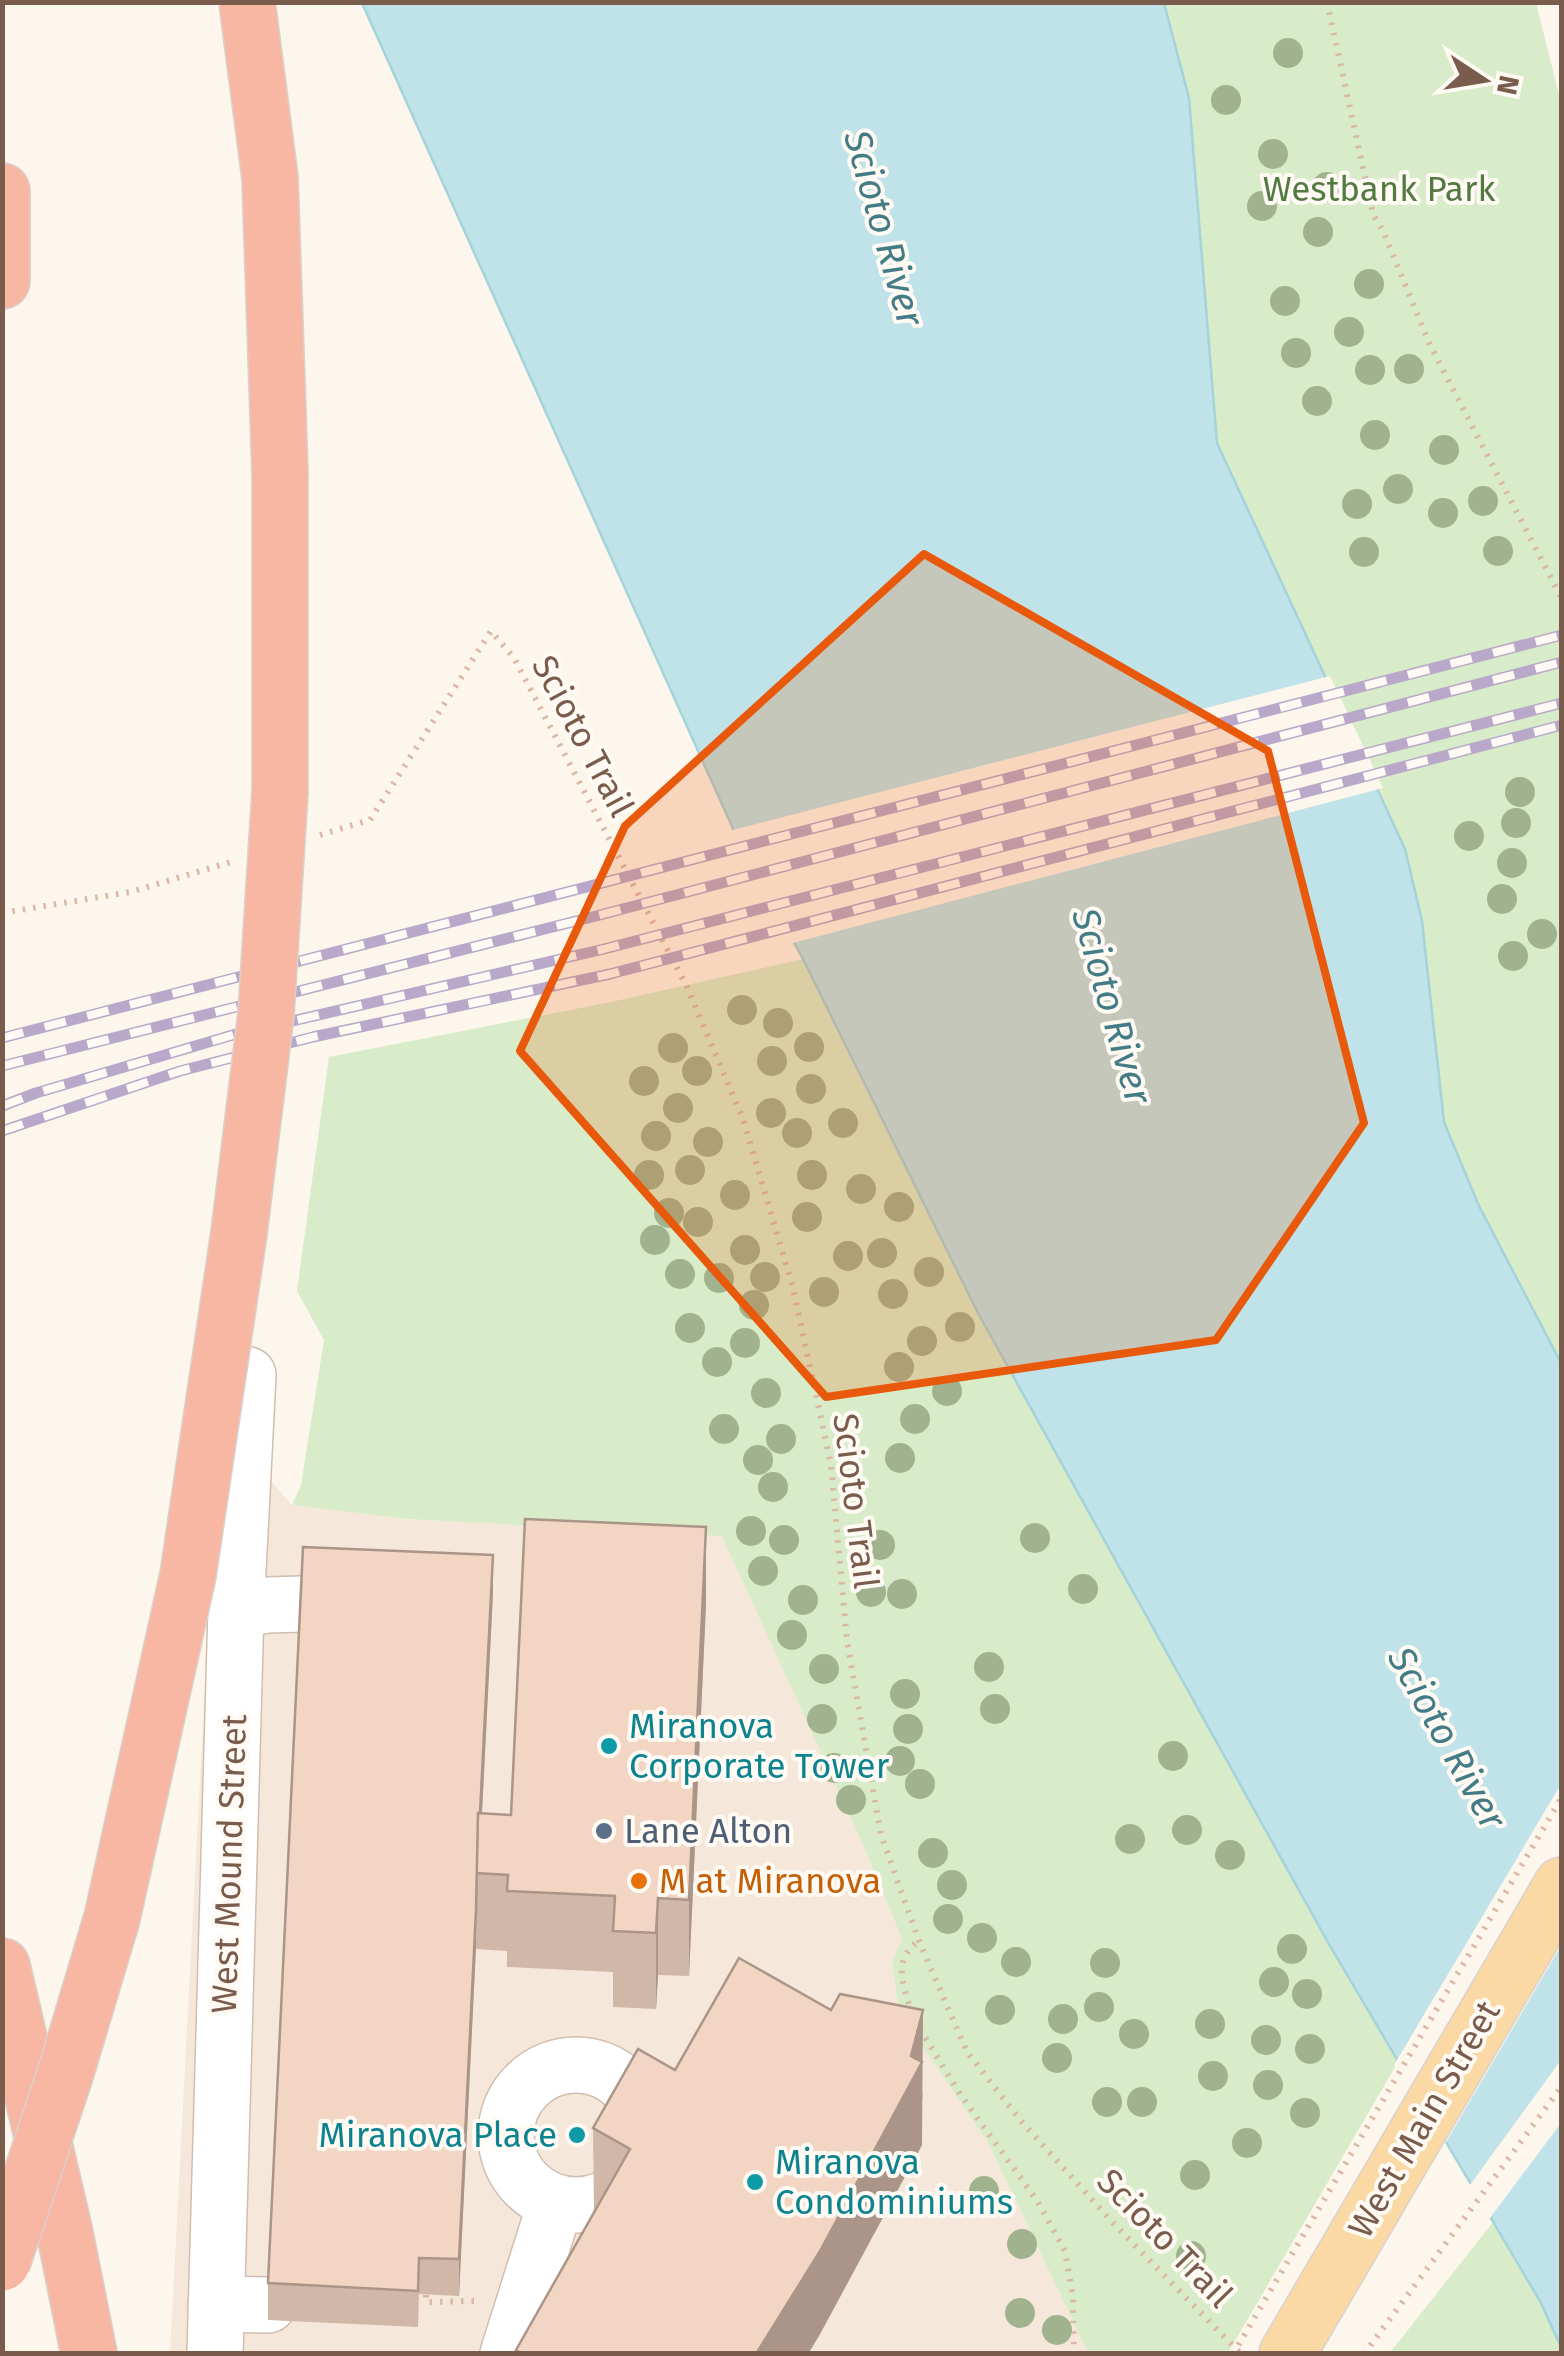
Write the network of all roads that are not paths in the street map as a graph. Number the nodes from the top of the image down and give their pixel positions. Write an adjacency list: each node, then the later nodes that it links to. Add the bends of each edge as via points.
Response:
1 (246, 2): 10 (highway, bridge, via 270,178 280,473 280,792 266,1014 188,1575 112,1918)
2 (2, 192): 3 (highway)
3 (2, 281)
4 (248, 1375): 6 (street, West Mound Street)
5 (302, 1604): 6 (street)
6 (236, 1610): 11 (street, West Mound Street)
7 (1562, 1885): 14 (main road, West Main Street)
8 (2, 1966): 12 (highway)
9 (556, 2202): 13 (street)
10 (2, 2264)
11 (233, 2321)
12 (89, 2354)
13 (508, 2354)
14 (1288, 2354)

